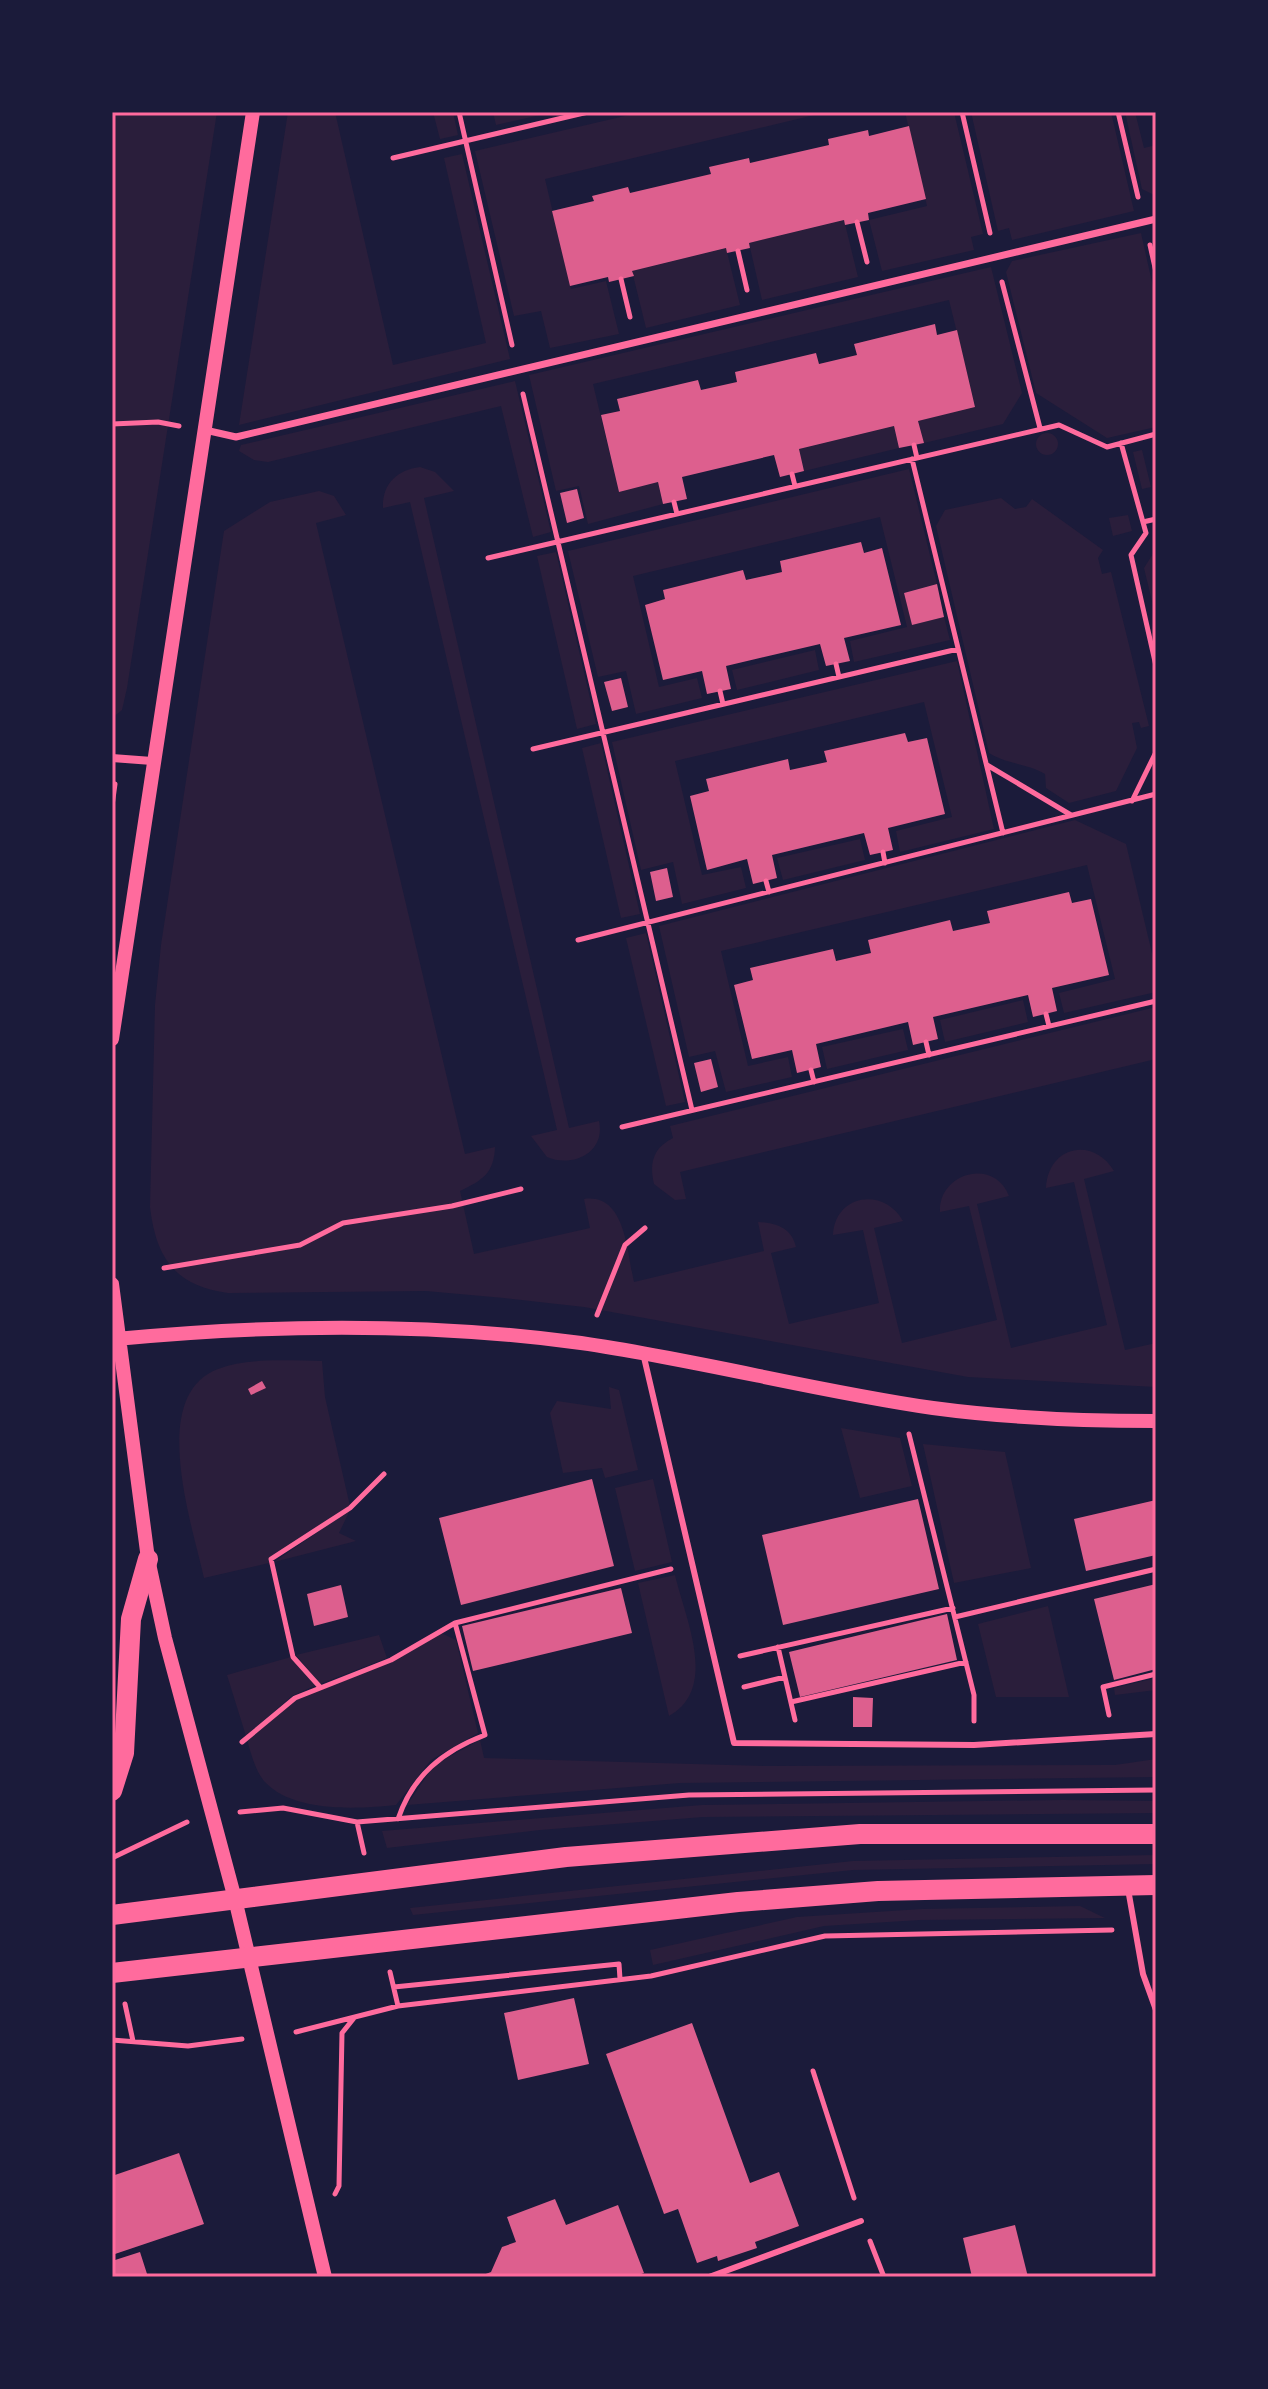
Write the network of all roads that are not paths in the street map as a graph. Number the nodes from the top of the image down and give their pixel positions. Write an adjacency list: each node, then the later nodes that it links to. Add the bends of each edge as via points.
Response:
1 (253, 112): 3 (street)
2 (1156, 219): 3 (street, via 236,437)
3 (204, 430): 5 (street)
4 (112, 758): 5 (street)
5 (152, 761): 6 (street)
6 (112, 1039)
7 (112, 1284): 8 (street)
8 (114, 1339): 9 (street, via 350,1326 505,1334); 11 (street)
9 (643, 1353): 10 (street, via 986,1415); 12 (lane, via 734,1743 974,1745)
10 (1156, 1421)
11 (148, 1559): 13 (main road, via 131,1619 124,1753); 17 (street)
12 (1156, 1734)
13 (112, 1791)
14 (1156, 1834): 17 (main road, via 860,1834 566,1857)
15 (1127, 1884): 16 (main road); 19 (main road, via 878,1891 738,1902); 21 (lane, via 1143,1974)
16 (1156, 1885)
17 (235, 1899): 18 (main road); 19 (street)
18 (112, 1915)
19 (249, 1957): 20 (main road); 23 (street)
20 (112, 1973)
21 (1156, 2010)
22 (861, 2221): 24 (lane)
23 (325, 2277)
24 (709, 2277)

